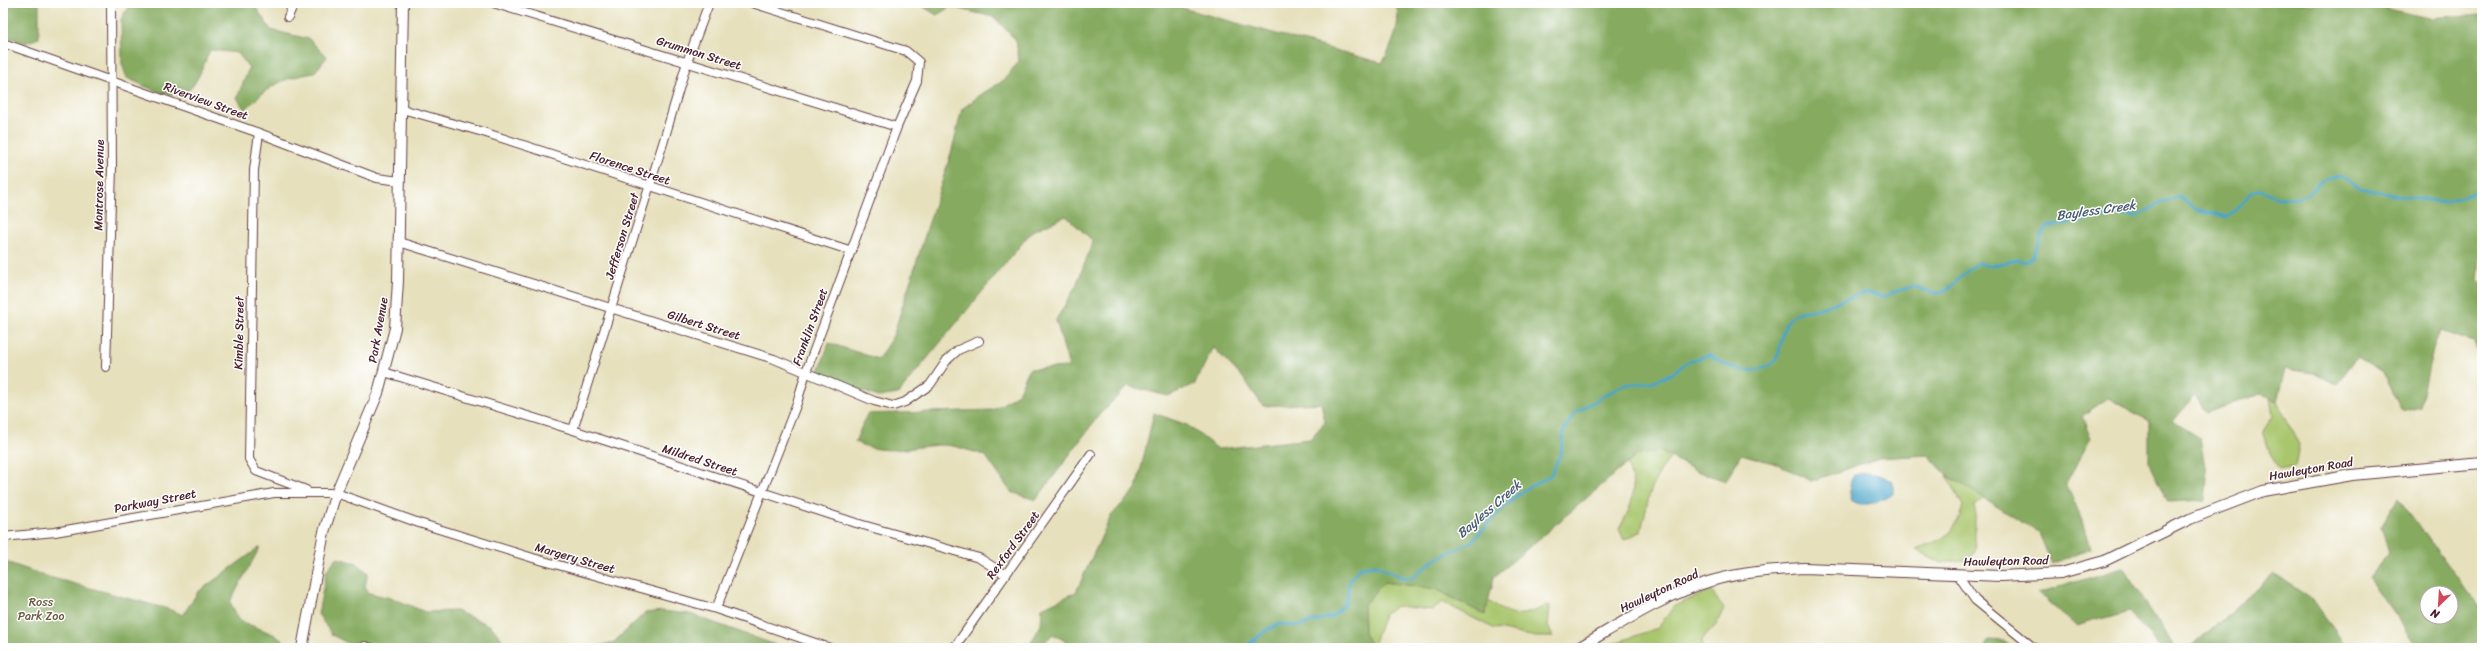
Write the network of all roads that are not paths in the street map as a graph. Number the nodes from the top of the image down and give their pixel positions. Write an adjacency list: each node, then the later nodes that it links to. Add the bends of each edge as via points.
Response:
1 (111, 3): 10 (street, Montrose Avenue)
2 (294, 3): 7 (street)
3 (403, 3): 11 (street, Park Avenue)
4 (493, 3): 9 (street, Grummon Street)
5 (709, 3): 9 (street, Jefferson Street)
6 (752, 3): 12 (street, Franklin Street, via 906,50 913,55 920,62 917,81)
7 (288, 17)
8 (3, 43): 10 (street, Riverview Street)
9 (687, 62): 12 (street, Grummon Street); 15 (street, Jefferson Street)
10 (112, 81): 13 (street, Riverview Street); 20 (street, Montrose Avenue)
11 (402, 109): 14 (street, Park Avenue); 15 (street, Florence Street, via 483,132)
12 (897, 127): 17 (street, Franklin Street)
13 (259, 133): 14 (street, Riverview Street, via 377,178); 26 (street, Kimble Street, via 254,170 249,459 256,471 266,477)
14 (400, 181): 16 (street, Park Avenue)
15 (650, 187): 17 (street, Florence Street); 18 (street, Jefferson Street)
16 (399, 242): 18 (street, Gilbert Street); 21 (street, Park Avenue, via 397,311)
17 (852, 251): 22 (street, Franklin Street)
18 (611, 309): 22 (street, Gilbert Street, via 774,359); 23 (street, Jefferson Street)
19 (979, 341): 22 (street, Gilbert Street, via 958,350 947,360 930,385 905,402 893,406 874,401)
20 (106, 367)
21 (384, 372): 23 (street, Mildred Street); 28 (street, Park Avenue)
22 (806, 372): 27 (street, Franklin Street, via 797,403)
23 (572, 430): 27 (street, Mildred Street)
24 (1091, 454): 30 (street, Rexford Street)
25 (2482, 463): 31 (street, Hawleyton Road, via 2352,475 2263,491 2190,519 2125,552 2076,570 2019,576)
26 (312, 492): 28 (street, Margery Street); 29 (street, Parkway Street, via 274,493 55,532)
27 (762, 492): 30 (street, Mildred Street, via 980,558); 32 (street, Franklin Street)
28 (336, 494): 32 (street, Margery Street, via 525,556); 33 (street, Park Avenue, via 320,546)
29 (3, 537)
30 (1006, 575): 35 (street, Rexford Street)
31 (1958, 575): 36 (street, Hawleyton Road, via 1804,568 1733,575 1682,592); 37 (street, via 1975,600)
32 (716, 609): 34 (street, Margery Street)
33 (302, 648)
34 (830, 648)
35 (954, 648)
36 (1578, 648)
37 (2034, 648)

